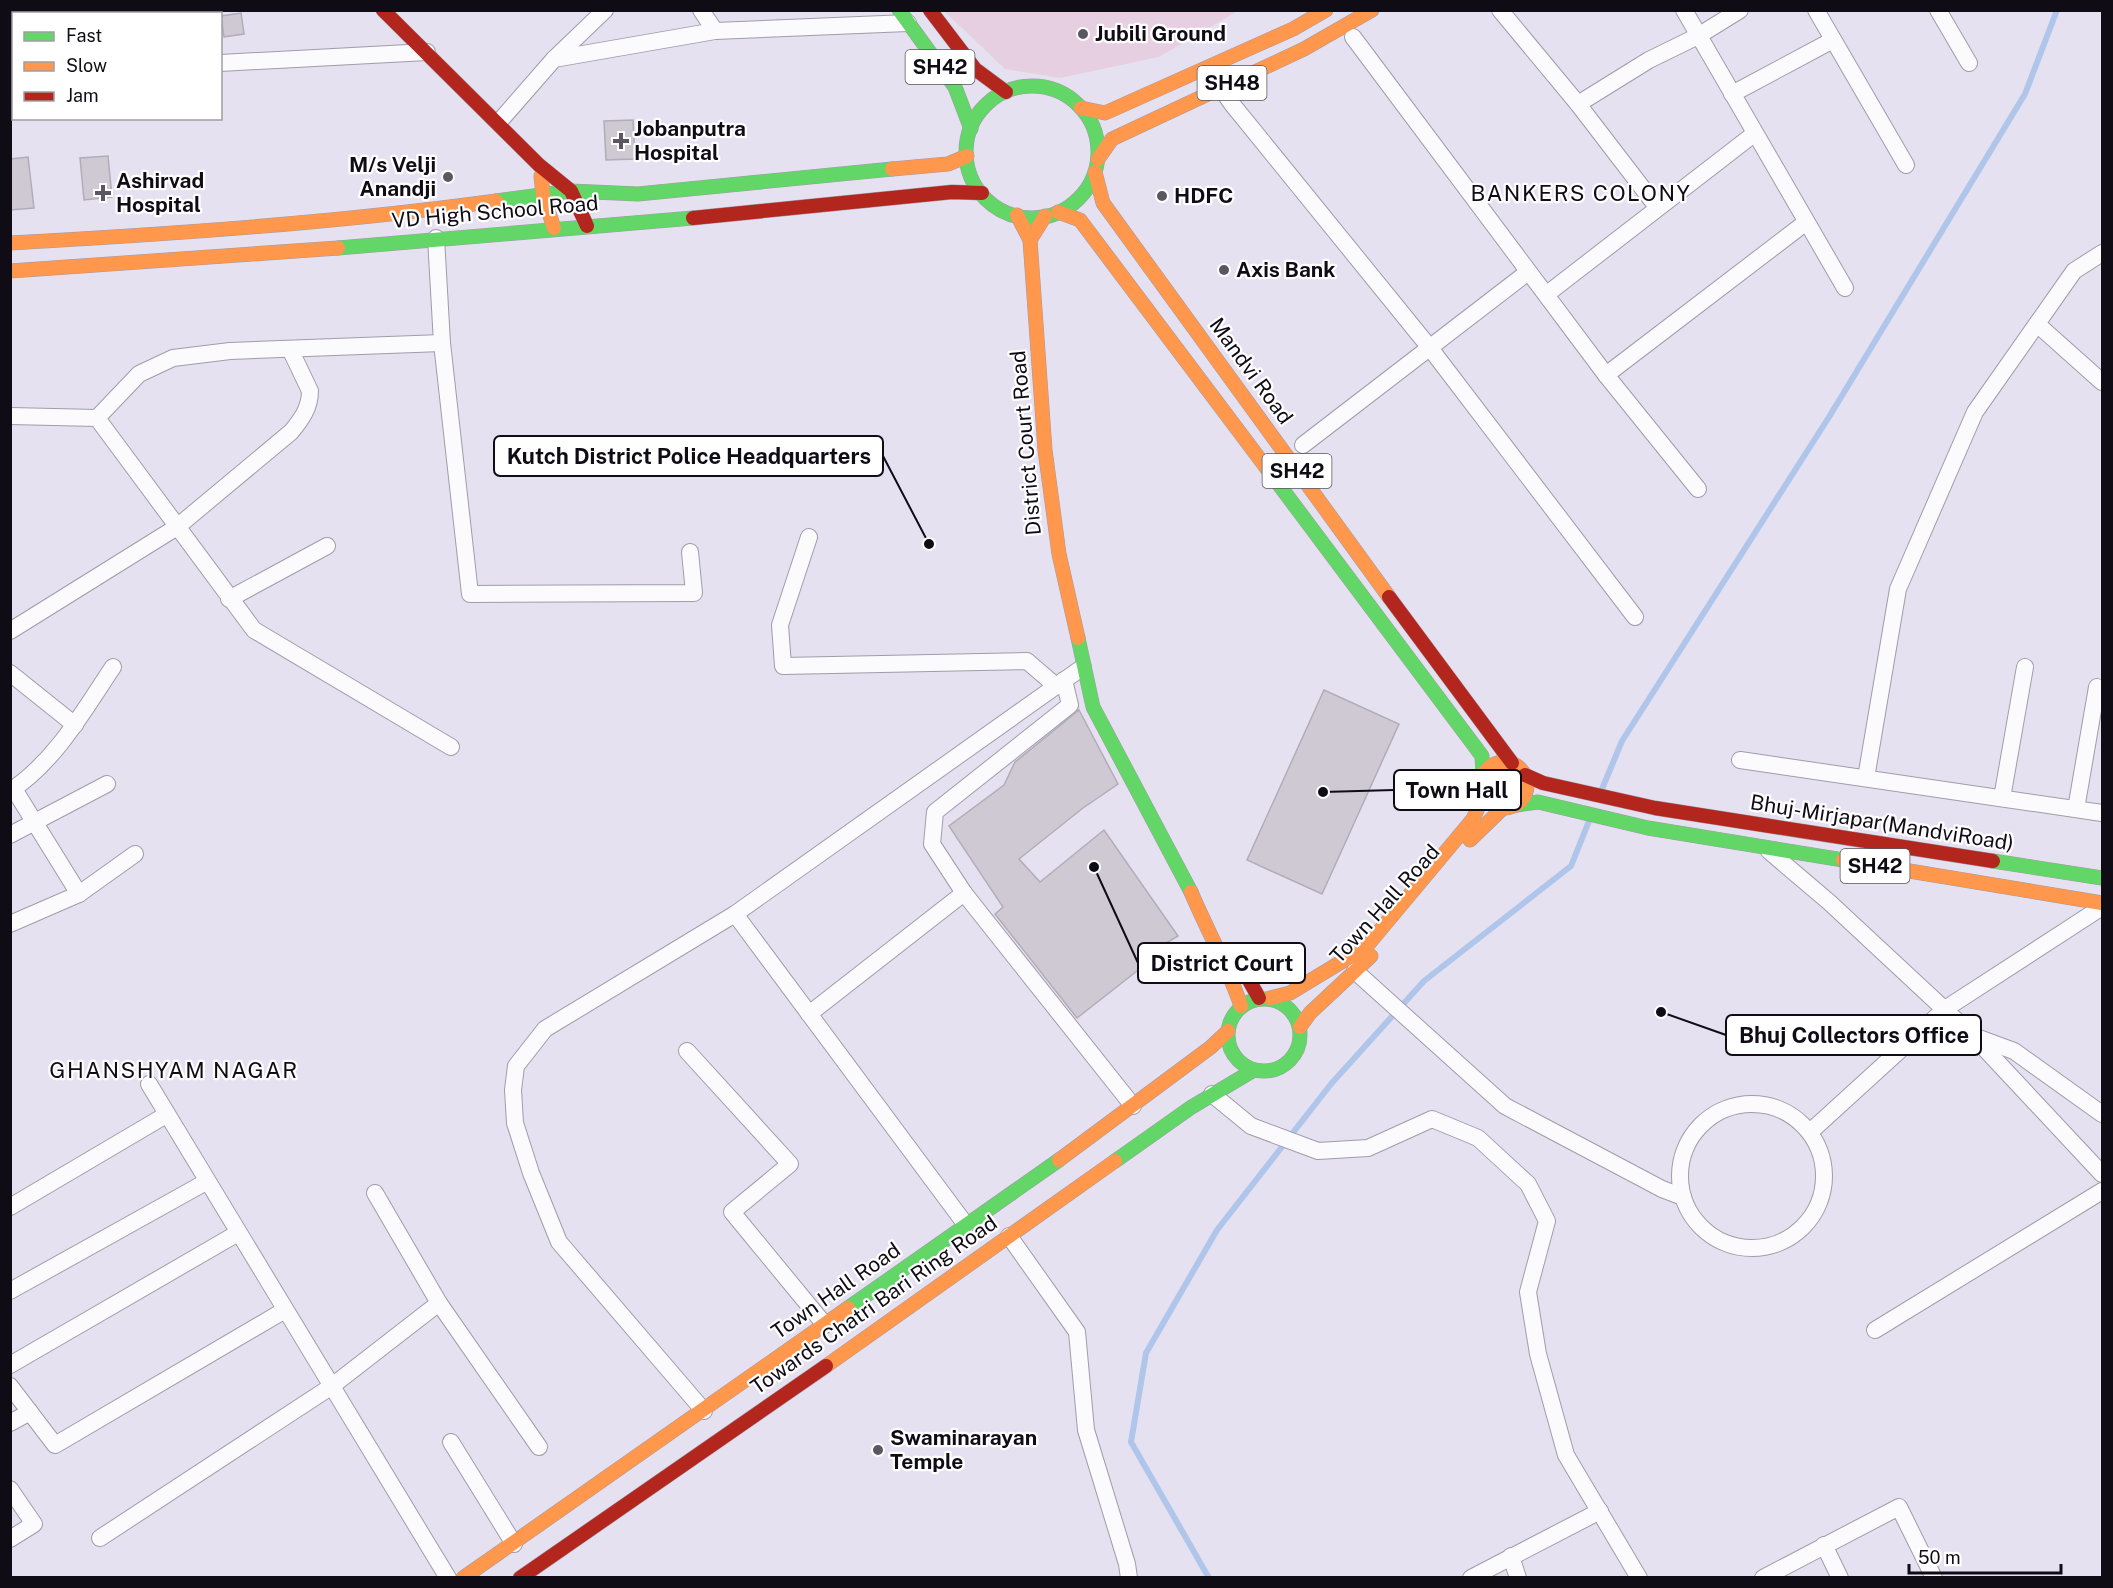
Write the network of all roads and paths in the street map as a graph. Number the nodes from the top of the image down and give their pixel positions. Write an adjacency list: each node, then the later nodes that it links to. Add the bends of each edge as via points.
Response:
1 (605, 10): 18 (street)
2 (701, 10): 13 (street)
3 (930, 10): 23 (main road, SH42, via 975,69)
4 (1326, 10): 21 (main road, SH48)
5 (1372, 10): 22 (main road, SH48, via 1304,49)
6 (1500, 10): 25 (street)
7 (1684, 10): 14 (street)
8 (1740, 10): 14 (street)
9 (1816, 10): 16 (street)
10 (1938, 10): 20 (street)
11 (388, 12): 17 (main road)
12 (903, 16): 13 (street); 28 (main road, SH42, via 955,87)
13 (715, 31): 18 (street)
14 (1698, 36): 24 (street); 25 (street, via 1649,60)
15 (1353, 37): 48 (street)
16 (1833, 40): 24 (street); 32 (street)
17 (427, 52): 19 (street); 27 (main road)
18 (554, 59): 27 (street)
19 (222, 63)
20 (1969, 63)
21 (1208, 67): 22 (street); 26 (main road, SH48, via 1105,113)
22 (1220, 88): 33 (main road, SH48, via 1112,138); 53 (street)
23 (1006, 92): 26 (main road, via 1032,86 1046,88); 28 (main road, via 984,107)
24 (1732, 94): 29 (street)
25 (1578, 104): 37 (street)
26 (1081, 108): 33 (main road, via 1095,131)
27 (499, 122): 31 (main road)
28 (970, 129): 30 (main road)
29 (1754, 134): 37 (street); 40 (street)
30 (967, 156): 34 (main road, VD High School Road, via 948,164 638,194); 35 (main road)
31 (539, 165): 34 (main road); 36 (main road)
32 (1906, 165)
33 (1096, 166): 38 (main road, via 1081,196); 79 (main road, Mandvi Road / SH42, via 1103,203)
34 (571, 191): 36 (main road, VD High School Road); 41 (main road)
35 (981, 193): 39 (main road, via 991,203); 41 (main road, VD High School Road, via 952,192)
36 (543, 195): 42 (main road); 45 (main road, VD High School Road, via 416,212)
37 (1658, 207): 50 (street)
38 (1052, 214): 39 (main road); 44 (main road); 80 (main road, SH42, via 1080,220 1482,756)
39 (1017, 215): 44 (main road)
40 (1805, 223): 49 (street); 55 (street)
41 (587, 225): 42 (main road, VD High School Road)
42 (554, 228): 43 (main road, VD High School Road)
43 (436, 238): 47 (main road, VD High School Road); 52 (street)
44 (1030, 240): 68 (main road, District Court Road, via 1045,450)
45 (10, 243)
46 (2103, 252): 51 (street, via 2074,271)
47 (10, 271)
48 (1528, 272): 50 (street); 53 (street)
49 (1845, 288)
50 (1546, 294): 55 (street)
51 (2037, 324): 56 (street); 82 (street, via 1975,412 1898,589)
52 (442, 343): 54 (street); 64 (street, via 470,594 694,592)
53 (1430, 348): 59 (street); 66 (street)
54 (290, 349): 58 (street, via 174,358 139,374); 61 (street, via 310,391 302,419)
55 (1606, 375): 60 (street)
56 (2103, 382)
57 (10, 416): 58 (street)
58 (98, 418): 61 (street)
59 (1303, 445)
60 (1698, 489)
61 (177, 527): 65 (street); 67 (street)
62 (809, 537): 73 (street, via 780,625 783,666 1027,661)
63 (327, 546): 65 (street)
64 (690, 552)
65 (229, 599): 77 (street, via 254,630)
66 (1635, 617)
67 (10, 631)
68 (1076, 640): 70 (main road, District Court Road); 75 (main road, District Court Road)
69 (113, 667): 76 (street)
70 (1083, 667): 73 (street); 104 (main road, District Court Road, via 1093,707 1189,887)
71 (2025, 667): 86 (street)
72 (10, 673): 76 (street)
73 (1060, 683): 96 (street, via 1070,705 936,812 932,844); 99 (street)
74 (2097, 687): 89 (street)
75 (1107, 700)
76 (75, 725): 84 (street)
77 (451, 747)
78 (1740, 760): 82 (street)
79 (1512, 763): 80 (main road, via 1495,763); 81 (main road)
80 (1483, 774): 85 (main road)
81 (1525, 775): 87 (main road, via 1527,792); 95 (main road, Bhuj-Mirjapar(MandviRoad) / SH42, via 1543,783 1655,808)
82 (1866, 778): 86 (street)
83 (107, 784): 91 (street)
84 (12, 790): 91 (street)
85 (1483, 797): 88 (main road); 103 (main road, Town Hall Road, via 1473,819 1366,948 1290,993)
86 (2002, 798): 89 (street)
87 (1517, 805): 88 (main road); 93 (main road, Bhuj-Mirjapar(MandviRoad) / SH42, via 1538,802 1647,828)
88 (1502, 809): 102 (main road, Town Hall Road, via 1482,826 1375,953)
89 (2076, 809): 90 (street)
90 (2103, 813)
91 (35, 824): 92 (street); 97 (street)
92 (10, 835)
93 (1766, 849): 98 (main road, Bhuj-Mirjapar(MandviRoad) / SH42); 105 (street, via 1830,902)
94 (135, 854): 97 (street)
95 (2103, 878)
96 (964, 893): 106 (street); 114 (street)
97 (79, 894): 101 (street)
98 (2103, 905): 105 (street)
99 (735, 914): 106 (street); 135 (street, via 545,1029 516,1066 513,1090 515,1124 559,1242)
100 (1220, 921): 103 (main road)
101 (10, 924)
102 (1355, 971): 107 (main road, Town Hall Road); 122 (street, via 1505,1106)
103 (1265, 998): 104 (main road); 107 (main road, via 1290,1008)
104 (1241, 1006): 108 (main road)
105 (1945, 1009): 109 (street); 117 (street)
106 (809, 1014): 124 (street)
107 (1300, 1027): 111 (main road, via 1293,1058 1276,1070)
108 (1228, 1031): 111 (main road, via 1237,1059); 114 (main road, Town Hall Road)
109 (1972, 1035): 115 (street, via 2014,1051); 118 (street)
110 (687, 1051): 130 (street, via 790,1164 732,1212)
111 (1254, 1070): 113 (main road, Towards Chatri Bari Ring Road)
112 (149, 1084): 116 (street)
113 (1212, 1094): 126 (main road, Towards Chatri Bari Ring Road); 141 (street, via 1251,1126 1318,1151 1368,1148 1432,1119 1478,1138 1528,1184 1547,1221 1528,1293 1538,1354 1566,1455)
114 (1133, 1106): 124 (main road, Town Hall Road)
115 (2103, 1114)
116 (166, 1115): 119 (street); 123 (street)
117 (1810, 1132): 122 (street, via 1792,1116 1770,1106 1754,1104 1722,1110 1708,1118 1689,1140 1680,1168); 122 (street, via 1823,1161 1823,1194 1810,1221 1788,1239 1762,1248 1720,1241 1697,1223)
118 (2103, 1174)
119 (206, 1182): 125 (street); 127 (street)
120 (2103, 1191): 131 (street)
121 (375, 1192): 128 (street)
122 (1683, 1197)
123 (10, 1206)
124 (966, 1226): 130 (main road, Town Hall Road)
125 (238, 1233): 129 (street); 132 (street)
126 (1009, 1236): 149 (main road, Towards Chatri Bari Ring Road); 150 (street, via 1077,1332 1086,1430)
127 (14, 1283)
128 (439, 1303): 134 (street); 139 (street)
129 (285, 1310): 134 (street); 136 (street, via 55,1445)
130 (825, 1325): 135 (main road, Town Hall Road)
131 (1875, 1330)
132 (10, 1365)
133 (10, 1386): 136 (street)
134 (332, 1386): 142 (street); 147 (street)
135 (704, 1411): 144 (main road, Town Hall Road)
136 (30, 1412): 137 (street)
137 (10, 1423)
138 (451, 1442): 144 (street)
139 (539, 1447)
140 (10, 1489): 143 (street, via 34,1524)
141 (1600, 1511): 146 (street); 153 (street)
142 (100, 1538)
143 (10, 1539)
144 (514, 1544): 148 (main road, Town Hall Road)
145 (1824, 1545): 154 (street); 155 (street); 156 (street, via 1899,1506)
146 (1511, 1556): 151 (street); 152 (street)
147 (448, 1578)
148 (463, 1578)
149 (520, 1578)
150 (1129, 1578)
151 (1471, 1578)
152 (1518, 1578)
153 (1639, 1578)
154 (1763, 1578)
155 (1840, 1578)
156 (1934, 1578)

